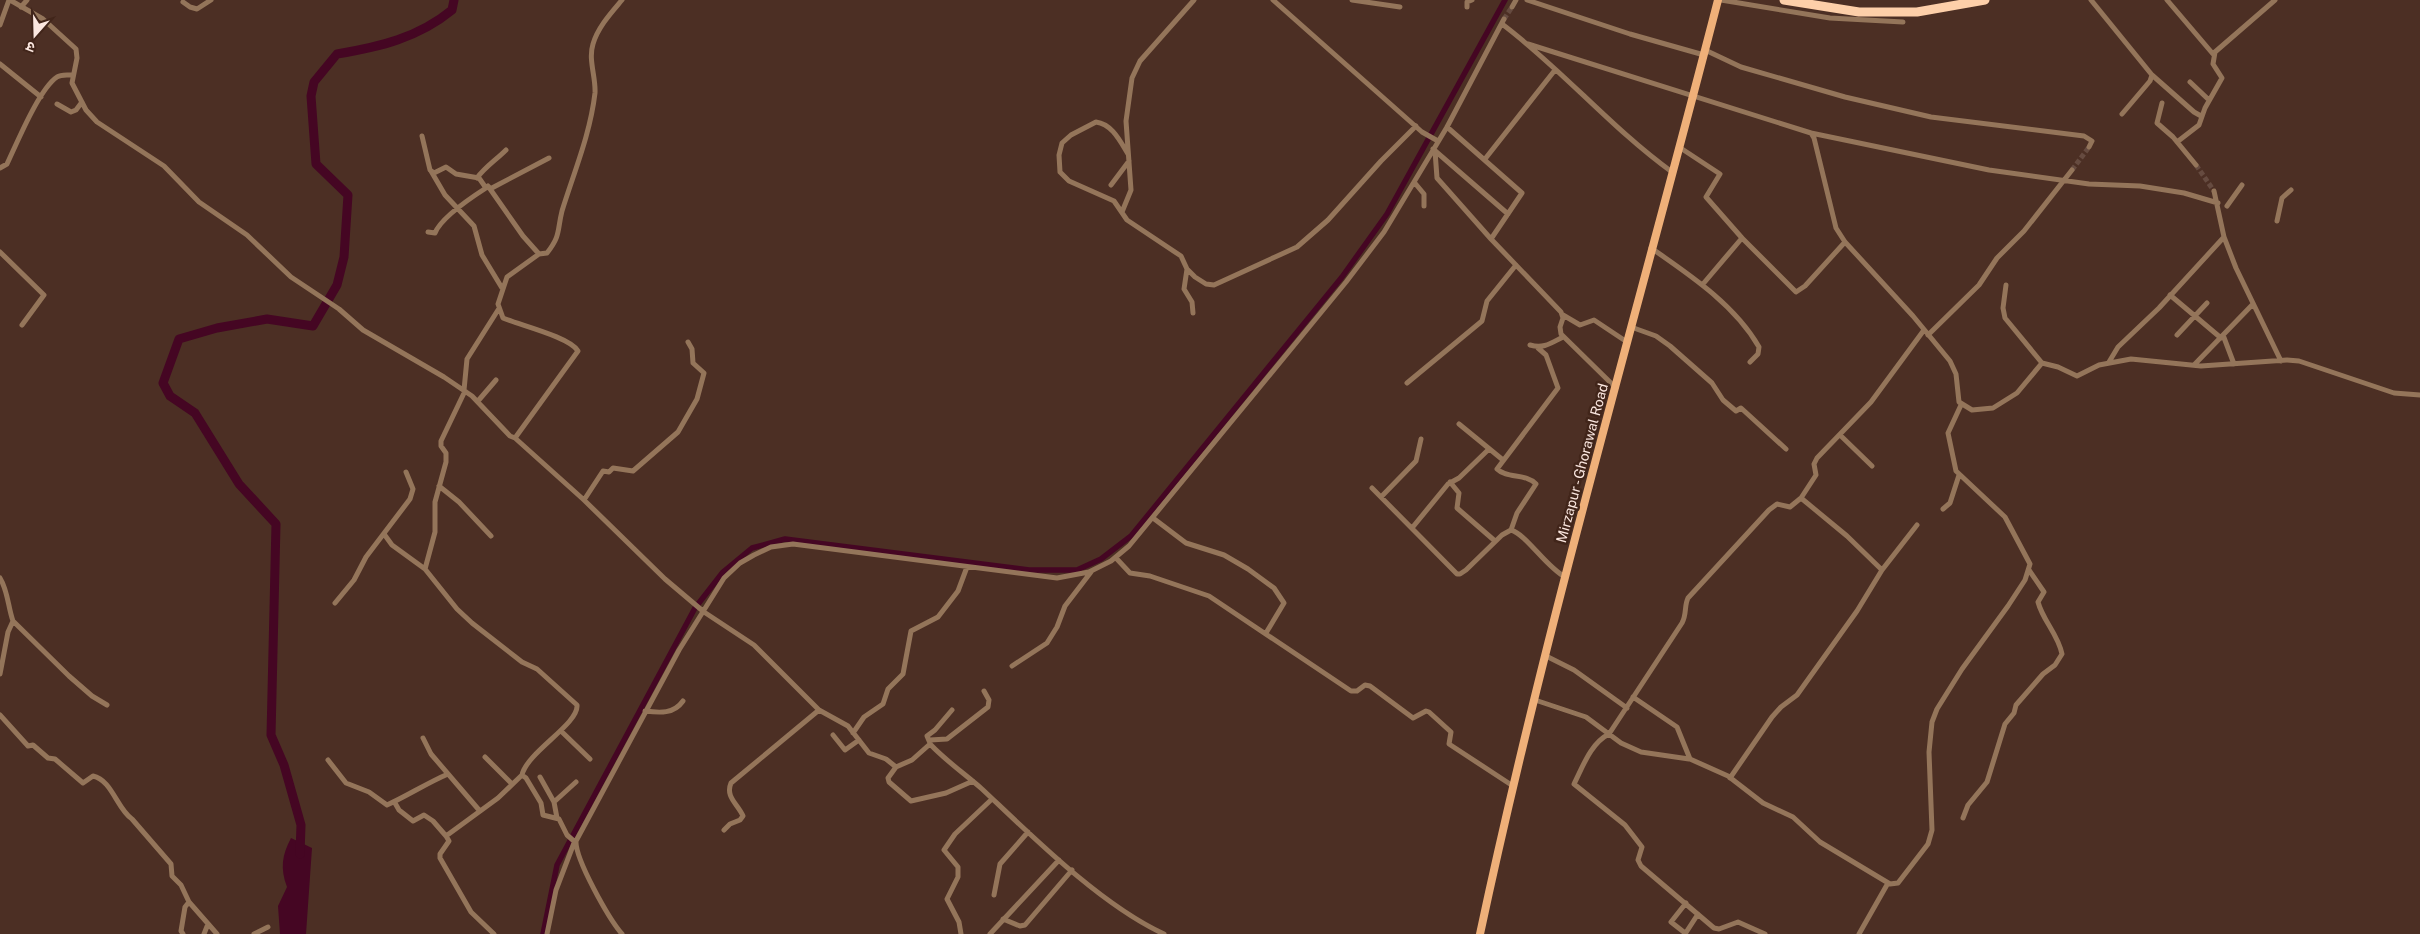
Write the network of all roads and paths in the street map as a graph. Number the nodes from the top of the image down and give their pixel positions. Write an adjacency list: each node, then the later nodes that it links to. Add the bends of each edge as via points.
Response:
1 (10, 0): 18 (street); 23 (street)
2 (27, 0): 18 (street)
3 (211, 0): 17 (street, via 197,9)
4 (622, 0): 81 (street, via 596,36 591,50 595,83 583,152 562,212 558,240 547,253)
5 (1194, 0): 50 (street, via 1134,72 1126,121)
6 (1273, 0): 40 (street)
7 (1352, 0): 19 (street)
8 (1472, 0): 20 (street, via 1467,2)
9 (1516, 0): 21 (street)
10 (1527, 0): 25 (street, via 1630,34)
11 (1720, 0): 22 (street, via 1830,18); 25 (main road, Mirzapur - Ghorawal Road)
12 (1784, 0): 13 (highway, via 1859,12 1917,12)
13 (1985, 0)
14 (2092, 0): 30 (street)
15 (2166, 0): 26 (street)
16 (2274, 0): 26 (street)
17 (183, 2)
18 (21, 7): 29 (street, via 43,19 72,44 78,53)
19 (1400, 7)
20 (1467, 7)
21 (1512, 7)
22 (1903, 22)
23 (0, 25)
24 (1528, 44): 28 (street); 33 (street); 41 (street, via 1503,21)
25 (1704, 52): 33 (main road, Mirzapur - Ghorawal Road); 47 (street, via 1741,67 1845,98 1931,116 2089,137 2092,140)
26 (2214, 54): 34 (street, via 2213,64 2222,78)
27 (0, 64): 32 (street)
28 (1555, 70): 52 (street); 58 (street, via 1646,154)
29 (72, 75): 32 (street, via 58,76); 35 (street, via 72,83)
30 (2152, 75): 38 (street); 39 (street)
31 (2190, 82): 34 (street)
32 (41, 97): 55 (street, via 7,164)
33 (1692, 97): 42 (street); 46 (main road, Mirzapur - Ghorawal Road)
34 (2209, 100): 39 (street)
35 (82, 102): 37 (street, via 71,112); 114 (street, via 97,122 164,166 198,202 247,235 287,274 370,335)
36 (2162, 103): 45 (street, via 2157,123)
37 (57, 104)
38 (2122, 114)
39 (2201, 116): 45 (street, via 2199,125)
40 (1416, 126): 44 (street); 83 (street, via 1328,220 1291,251 1214,284 1200,281)
41 (1447, 127): 44 (street); 52 (street)
42 (1811, 133): 60 (street, via 1989,170); 78 (street, via 1831,200 1833,220)
43 (422, 136): 57 (street)
44 (1438, 141): 49 (street)
45 (2177, 142): 54 (street)
46 (1679, 147): 58 (main road, Mirzapur - Ghorawal Road); 76 (street, via 1720,174 1706,197)
47 (2089, 147)
48 (506, 150): 59 (street, via 483,169)
49 (1434, 150): 61 (street); 72 (street); 77 (street, via 1437,178)
50 (1128, 154): 53 (street); 71 (street, via 1114,133 1103,123 1096,122 1066,139 1059,155 1059,169 1064,178 1110,198)
51 (549, 158): 64 (street)
52 (1484, 159): 72 (street, via 1522,193)
53 (1129, 161): 62 (street); 71 (street, via 1131,190)
54 (2196, 165)
55 (0, 168)
56 (2072, 170): 60 (street)
57 (431, 171): 59 (street, via 446,167 456,174); 70 (street, via 435,182)
58 (1672, 172): 79 (main road, Mirzapur - Ghorawal Road)
59 (478, 178): 64 (street)
60 (2064, 180): 67 (street, via 2149,187); 97 (street, via 2024,232 1998,258 1980,285)
61 (1414, 182): 68 (street, via 1424,194); 135 (street, via 1384,232 1346,282 1237,412)
62 (1111, 186)
63 (2242, 186): 69 (street)
64 (488, 189): 70 (street); 81 (street)
65 (2290, 190): 73 (street, via 2282,198)
66 (2214, 191): 67 (street)
67 (2218, 203): 75 (street)
68 (1424, 206)
69 (2227, 206)
70 (459, 209): 74 (street, via 434,234); 86 (street, via 474,226 482,256)
71 (1122, 212): 83 (street, via 1132,224 1181,256)
72 (1508, 214): 77 (street)
73 (2277, 221)
74 (428, 232)
75 (2224, 237): 87 (street); 89 (street)
76 (1742, 238): 78 (street, via 1796,292); 84 (street)
77 (1491, 240): 82 (street)
78 (1845, 242): 96 (street)
79 (1651, 248): 84 (street); 95 (main road, Mirzapur - Ghorawal Road)
80 (0, 252): 94 (street, via 44,295)
81 (539, 254): 86 (street, via 510,273)
82 (1516, 265): 92 (street); 112 (street, via 1487,301 1482,322)
83 (1187, 269): 91 (street, via 1184,289 1192,302)
84 (1703, 284): 106 (street, via 1754,339 1759,351)
85 (2006, 285): 108 (street, via 2005,318)
86 (502, 288): 90 (street)
87 (2170, 295): 93 (street); 107 (street, via 2118,347)
88 (2207, 303): 93 (street)
89 (2253, 304): 100 (street); 105 (street)
90 (498, 310): 114 (street, via 467,359); 120 (street, via 503,318 549,334 575,346 578,351)
91 (1192, 313)
92 (1563, 315): 99 (street, via 1560,327); 102 (street, via 1580,325 1594,320)
93 (2196, 316): 98 (street); 100 (street)
94 (22, 325)
95 (1631, 327): 102 (main road, Mirzapur - Ghorawal Road); 123 (street, via 1656,336 1670,346 1712,383 1728,406 1736,411 1741,408)
96 (1924, 330): 97 (street); 119 (street, via 1871,402)
97 (1928, 335): 117 (street, via 1954,367)
98 (2177, 335)
99 (1563, 336): 104 (street, via 1553,344); 113 (street)
100 (2222, 336): 109 (street); 110 (street)
101 (688, 342): 133 (street, via 693,351 693,364 704,374 697,399 683,426 633,472 612,468 608,472 603,471)
102 (1627, 342): 113 (main road, Mirzapur - Ghorawal Road)
103 (1530, 346): 104 (street)
104 (1538, 348): 124 (street, via 1546,355 1558,388)
105 (2281, 361): 109 (street); 115 (street, via 2299,362 2394,393)
106 (1750, 362)
107 (2109, 362): 108 (street, via 2077,376); 110 (street, via 2131,359)
108 (2042, 363): 117 (street, via 2017,393 1992,408 1972,410)
109 (2234, 364): 110 (street)
110 (2194, 365)
111 (496, 380): 116 (street)
112 (1407, 383)
113 (1615, 388): 149 (main road, Mirzapur - Ghorawal Road)
114 (464, 391): 116 (street); 129 (street, via 441,441 446,457)
115 (2420, 395)
116 (478, 401): 120 (street)
117 (1961, 405): 127 (street, via 1948,433 1954,467)
118 (1460, 424): 122 (street)
119 (1840, 435): 125 (street); 132 (street, via 1815,460 1816,475)
120 (515, 438): 133 (street)
121 (1421, 439): 131 (street, via 1416,461)
122 (1490, 449): 124 (street); 128 (street, via 1459,478)
123 (1786, 449)
124 (1503, 460): 138 (street, via 1497,471 1523,477 1536,484 1517,513)
125 (1872, 466)
126 (406, 472): 139 (street, via 412,485 411,496)
127 (1960, 475): 134 (street, via 1950,504); 147 (street, via 2006,518 2028,557)
128 (1450, 482): 137 (street); 141 (street, via 1459,493 1457,508)
129 (439, 486): 140 (street); 144 (street, via 434,507 434,539)
130 (1372, 488): 131 (street)
131 (1381, 497): 137 (street)
132 (1800, 498): 146 (street); 159 (street, via 1790,507 1777,504 1769,510 1688,598 1685,617)
133 (584, 500): 151 (street, via 622,539)
134 (1943, 508)
135 (1154, 518): 142 (street); 153 (street, via 1186,543 1224,555 1274,588 1282,598 1283,606)
136 (1917, 525): 146 (street)
137 (1412, 528): 141 (street, via 1459,574)
138 (1511, 530): 141 (street); 149 (street, via 1522,536 1550,568)
139 (384, 534): 144 (street, via 392,545); 150 (street, via 366,557 354,580)
140 (491, 536)
141 (1495, 542)
142 (1116, 558): 145 (street); 153 (street, via 1130,573 1202,593)
143 (967, 567): 145 (street, via 1057,578); 151 (street, via 782,545 754,555 730,571); 169 (street, via 958,591 938,616 911,632 903,674 888,689 882,704 864,717)
144 (425, 569): 168 (street, via 472,623 522,662 538,669 576,705 577,710)
145 (1093, 570): 156 (street, via 1065,606 1046,643)
146 (1882, 570): 183 (street, via 1797,695 1780,707)
147 (2029, 570): 193 (street, via 2044,592 2038,602 2040,610 2059,640 2062,654 2016,705 2005,724 1986,782 1968,805); 200 (street, via 2003,614 1937,709 1929,741 1933,817 1930,838 1926,848 1898,883)
148 (0, 578): 152 (street)
149 (1565, 578): 154 (main road, Mirzapur - Ghorawal Road)
150 (334, 603)
151 (702, 610): 164 (street, via 754,645); 166 (street)
152 (13, 621): 155 (street); 162 (street, via 69,676)
153 (1266, 633): 187 (street, via 1351,691 1370,686 1413,718 1429,712 1451,732 1449,744)
154 (1546, 656): 160 (main road, Mirzapur - Ghorawal Road); 163 (street, via 1574,670)
155 (1, 664): 157 (street)
156 (1012, 666)
157 (0, 674)
158 (984, 691): 174 (street, via 989,700 988,707 947,739)
159 (1633, 698): 163 (street); 177 (street, via 1677,727)
160 (1535, 700): 170 (street, via 1586,717); 187 (main road, Mirzapur - Ghorawal Road)
161 (683, 701): 166 (street, via 678,708 664,713)
162 (107, 706)
163 (1626, 708): 170 (street)
164 (819, 710): 169 (street); 194 (street, via 730,783 729,793 742,816)
165 (952, 710): 174 (street, via 927,736)
166 (646, 711): 197 (street)
167 (0, 715): 202 (street, via 23,742 55,759 83,783 92,776 99,777 114,794 124,813 171,864 172,876 181,885)
168 (561, 730): 176 (street); 181 (street, via 530,759)
169 (854, 733): 173 (street)
170 (1609, 734): 177 (street, via 1625,746 1641,752); 203 (street, via 1602,737 1587,757 1574,784 1633,834 1642,847 1638,860 1641,866)
171 (833, 735): 173 (street, via 845,750)
172 (422, 738): 180 (street)
173 (859, 740): 179 (street, via 869,753)
174 (930, 742): 179 (street, via 912,760); 184 (street, via 940,756)
175 (485, 757): 186 (street)
176 (590, 759)
177 (1690, 759): 183 (street)
178 (328, 760): 190 (street, via 346,783 369,792 385,804)
179 (896, 767): 184 (street, via 888,782 911,801 946,793)
180 (448, 774): 190 (street); 191 (street)
181 (522, 775): 186 (street); 192 (street, via 541,803 543,815)
182 (540, 777): 189 (street)
183 (1730, 778): 200 (street, via 1763,803 1793,817 1820,842)
184 (973, 781): 188 (street)
185 (576, 782): 189 (street)
186 (512, 784): 191 (street)
187 (1513, 786): 218 (main road, Mirzapur - Ghorawal Road)
188 (992, 799): 195 (street); 215 (street, via 955,834 944,850 958,867 958,877 948,899)
189 (554, 802): 192 (street)
190 (395, 803): 196 (street, via 413,821 424,815)
191 (479, 810): 196 (street)
192 (557, 818): 197 (street)
193 (1963, 818)
194 (724, 830)
195 (1028, 832): 198 (street); 201 (street, via 1000,864)
196 (446, 836): 212 (street, via 449,841 440,858 472,912)
197 (573, 840): 213 (street, via 556,890); 214 (street, via 607,913)
198 (1059, 860): 199 (street); 205 (street)
199 (1072, 870): 205 (street, via 1025,925); 217 (street, via 1140,921)
200 (1888, 883): 221 (street)
201 (994, 896)
202 (189, 902): 206 (street); 208 (street, via 183,917)
203 (1686, 903): 204 (street); 219 (street, via 1671,922)
204 (1698, 914): 219 (street); 220 (street, via 1717,929 1738,922)
205 (1003, 920): 216 (street)
206 (208, 924): 209 (street); 210 (street)
207 (268, 927): 211 (street)
208 (183, 934)
209 (204, 934)
210 (217, 934)
211 (254, 934)
212 (494, 934)
213 (547, 934)
214 (622, 934)
215 (961, 934)
216 (990, 934)
217 (1164, 934)
218 (1480, 934)
219 (1685, 934)
220 (1765, 934)
221 (1859, 934)

